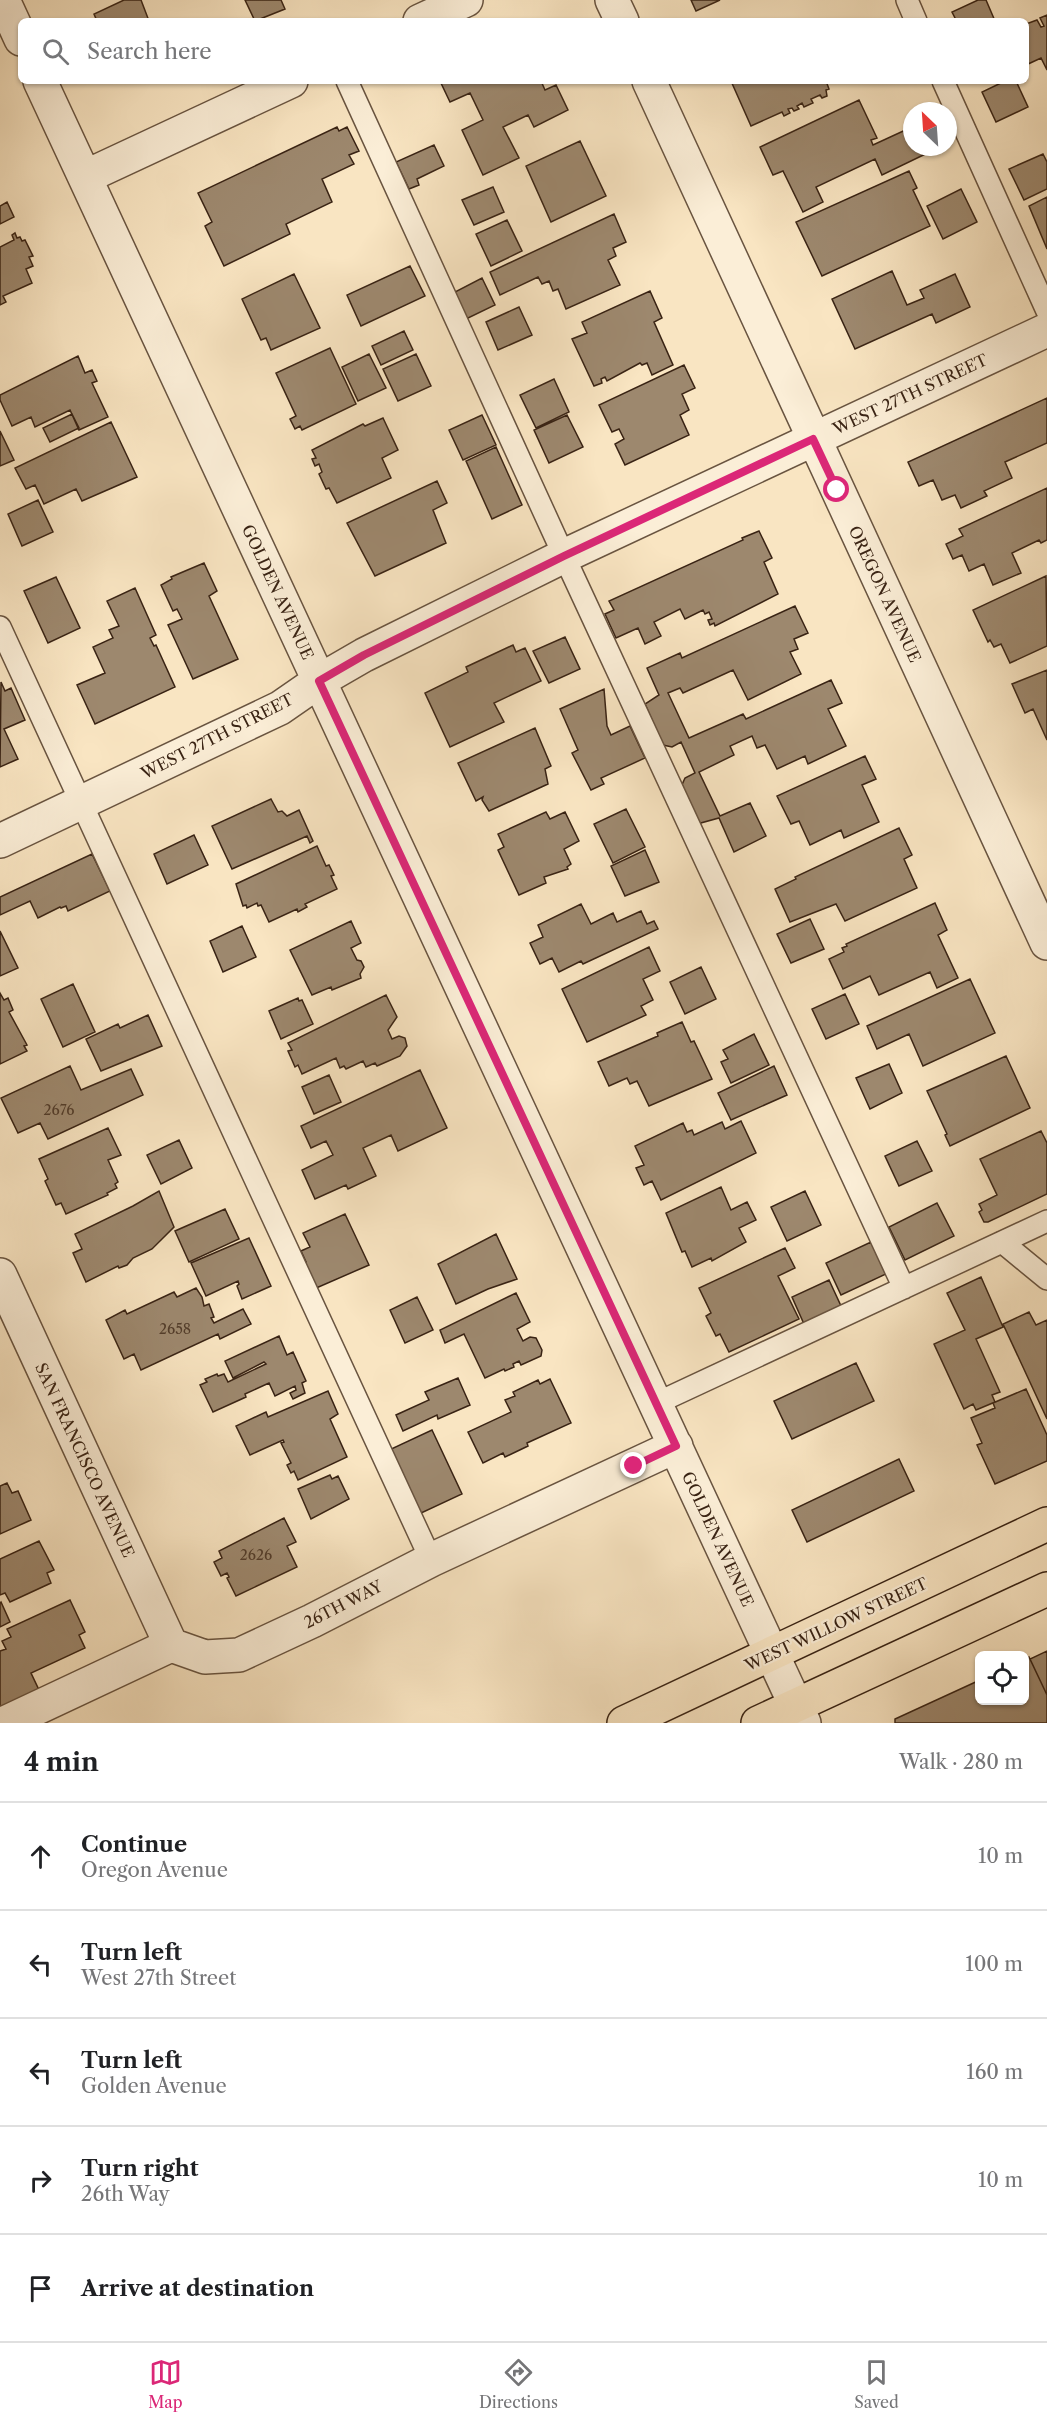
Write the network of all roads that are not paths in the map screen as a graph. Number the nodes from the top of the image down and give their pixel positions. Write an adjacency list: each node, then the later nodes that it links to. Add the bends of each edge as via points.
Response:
1 (3, 0): 8 (street)
2 (466, 0): 5 (street)
3 (612, 0): 6 (street)
4 (907, 0): 7 (lane)
5 (427, 18)
6 (621, 18)
7 (915, 18)
8 (18, 32)
9 (41, 84): 14 (street, GOLDEN AVENUE)
10 (285, 84): 14 (street)
11 (348, 84): 18 (lane)
12 (650, 84): 17 (street, OREGON AVENUE)
13 (944, 84): 15 (lane)
14 (85, 177): 20 (street, GOLDEN AVENUE)
15 (1047, 311)
16 (1047, 330): 17 (street, WEST 27TH STREET)
17 (813, 439): 18 (street, WEST 27TH STREET); 23 (street, OREGON AVENUE)
18 (564, 556): 20 (street, WEST 27TH STREET); 28 (lane)
19 (0, 627): 21 (lane)
20 (319, 681): 21 (street, WEST 27TH STREET, via 280,708); 29 (street, GOLDEN AVENUE)
21 (83, 803): 22 (street, WEST 27TH STREET); 32 (lane)
22 (0, 841)
23 (1047, 944)
24 (1047, 1221): 25 (lane)
25 (1002, 1242): 27 (lane); 28 (lane)
26 (0, 1275): 34 (street, SAN FRANCISCO AVENUE)
27 (1047, 1279)
28 (904, 1288): 29 (lane)
29 (657, 1403): 30 (street, GOLDEN AVENUE)
30 (676, 1446): 32 (street, 26TH WAY); 35 (street, GOLDEN AVENUE)
31 (1047, 1524): 35 (main road, WEST WILLOW STREET)
32 (431, 1560): 34 (street, 26TH WAY, via 239,1655 205,1657)
33 (1047, 1589): 36 (main road)
34 (171, 1645): 37 (street)
35 (771, 1653): 36 (street, GOLDEN AVENUE); 38 (main road, WEST WILLOW STREET)
36 (800, 1714): 39 (main road)
37 (5, 1723)
38 (624, 1723)
39 (758, 1723)

